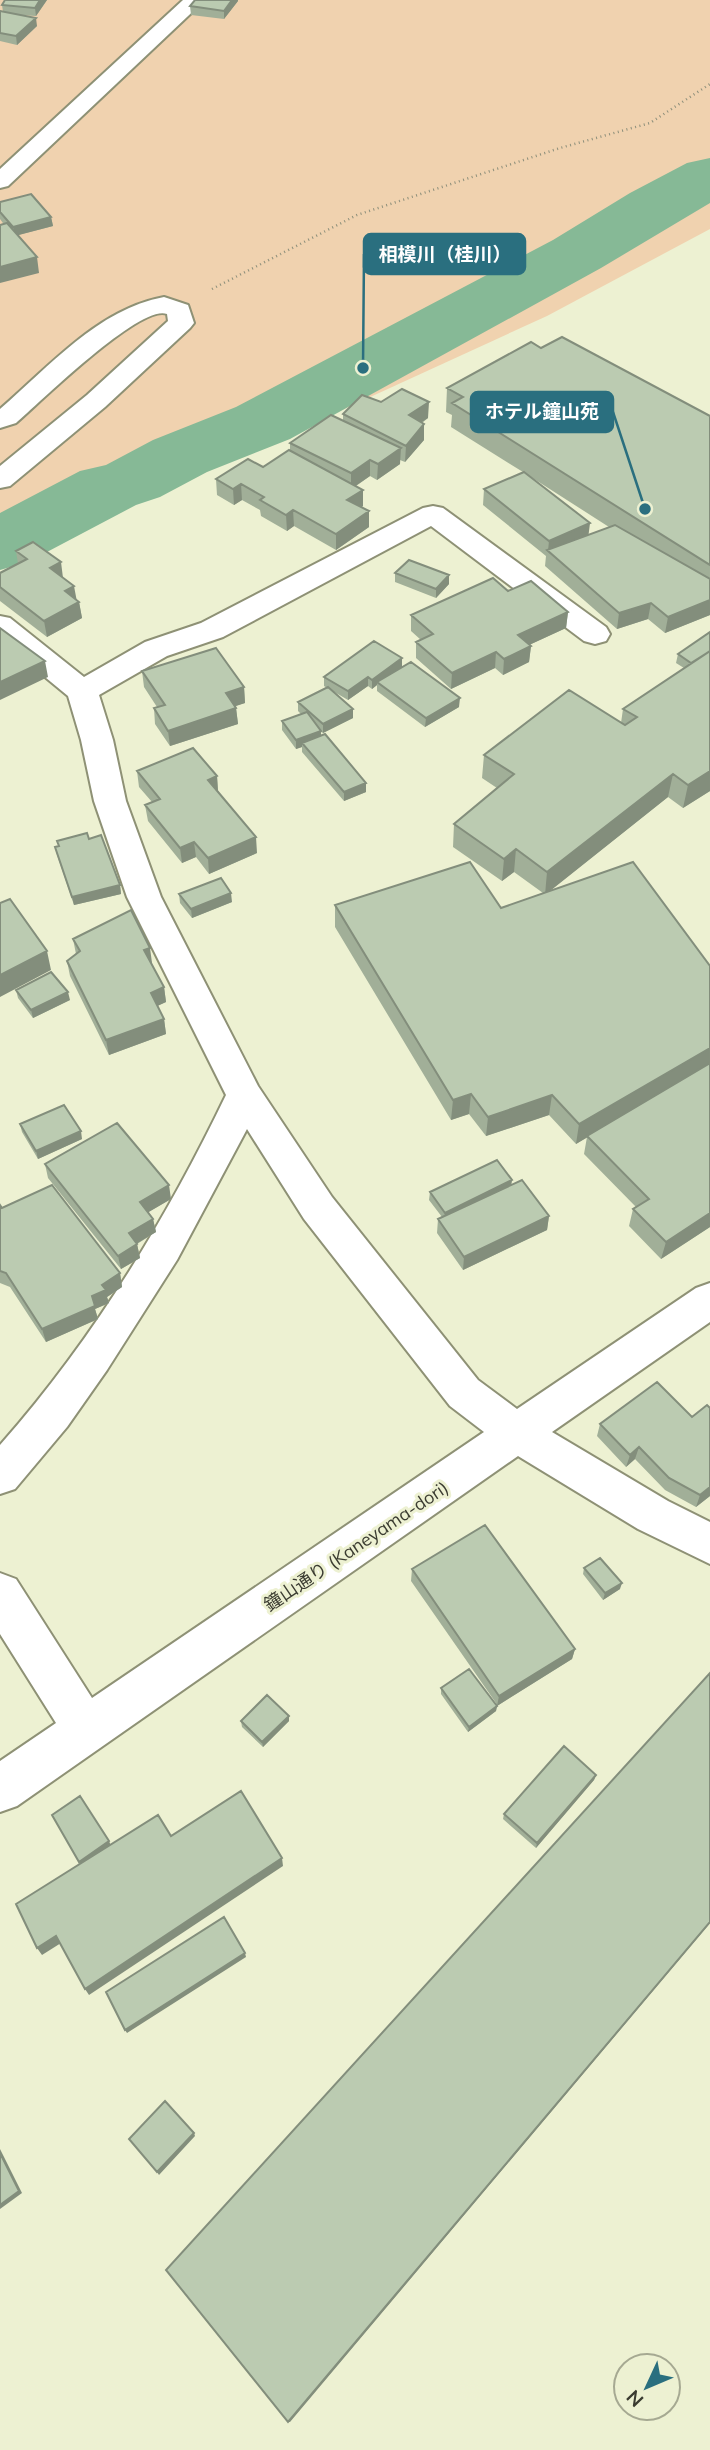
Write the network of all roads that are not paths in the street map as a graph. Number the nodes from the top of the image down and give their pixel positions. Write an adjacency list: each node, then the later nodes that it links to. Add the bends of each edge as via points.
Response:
1 (195, 0): 2 (street)
2 (0, 181)
3 (0, 420): 4 (street, via 113,326 149,307 165,304 179,310 181,323)
4 (0, 480)
5 (0, 625): 7 (street)
6 (595, 634): 7 (street, via 433,514 212,630 156,649)
7 (82, 691): 8 (street, via 110,801 144,897)
8 (244, 1096): 10 (street, via 318,1208 464,1393); 11 (street, via 218,1153 156,1260 68,1394)
9 (710, 1300): 10 (street, 鐘山通り (Kaneyama-dori))
10 (518, 1434): 12 (street); 14 (street, 鐘山通り (Kaneyama-dori))
11 (0, 1475)
12 (710, 1544)
13 (0, 1594): 14 (street)
14 (86, 1730): 15 (street, 鐘山通り (Kaneyama-dori))
15 (0, 1789)

